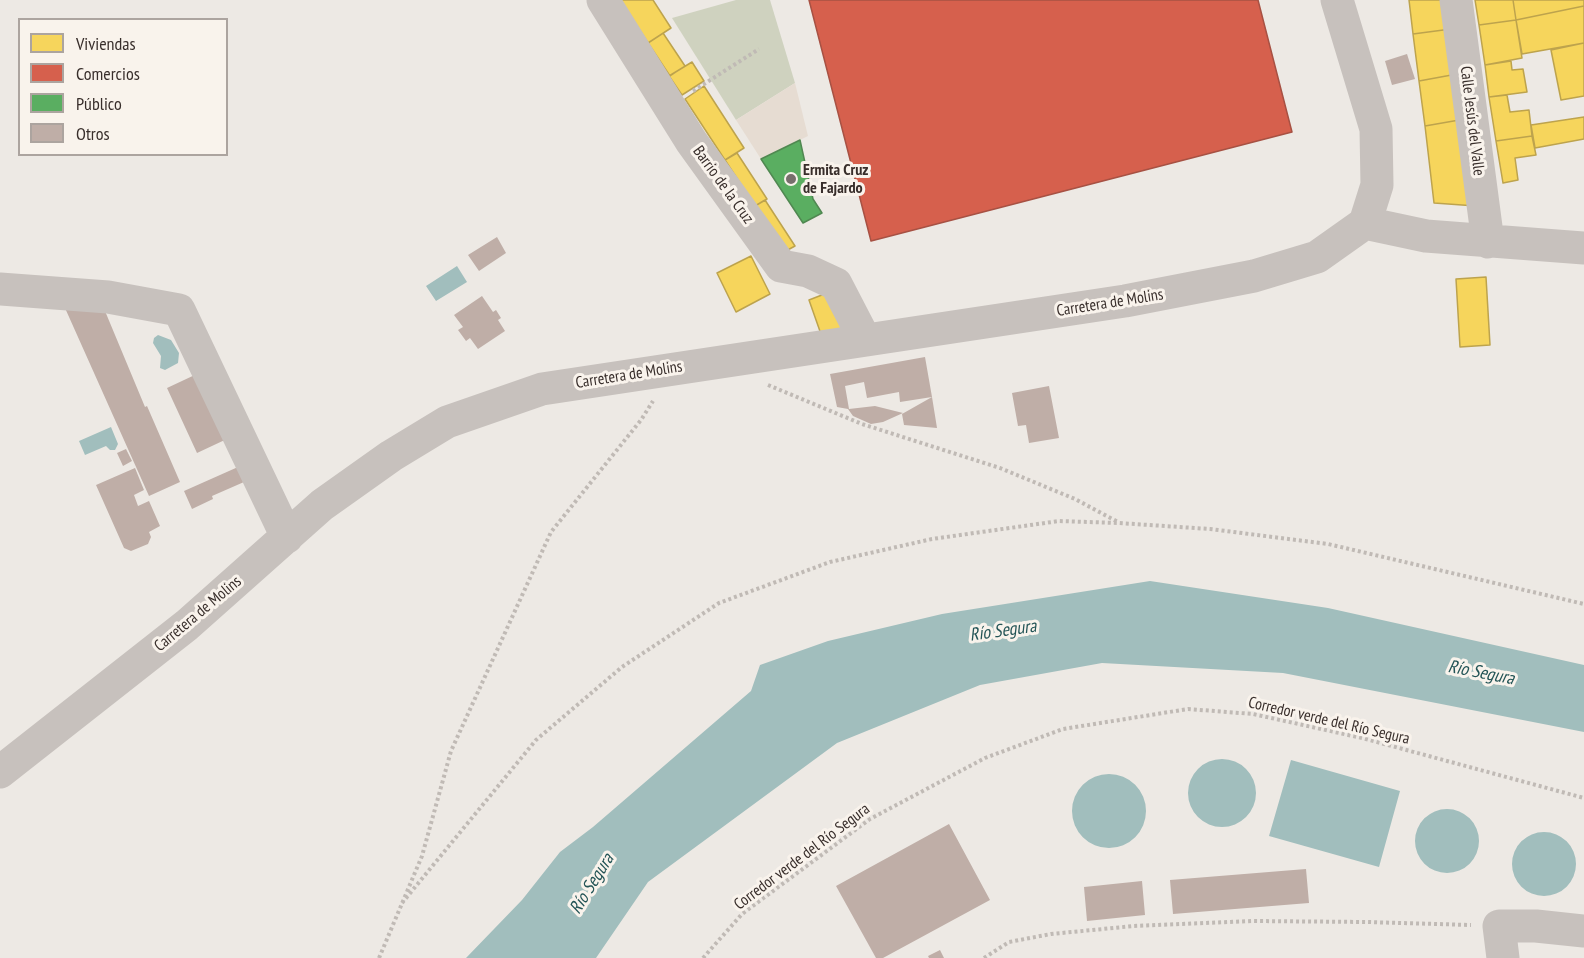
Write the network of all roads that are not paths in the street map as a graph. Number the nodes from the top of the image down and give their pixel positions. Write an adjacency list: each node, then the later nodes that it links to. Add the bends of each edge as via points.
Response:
1 (603, 0): 8 (street, Barrio de la Cruz, via 691,141 781,266 808,271 836,284)
2 (1337, 0): 4 (street, via 1376,129 1377,184)
3 (1456, 0): 5 (street, Calle Jesús del Valle)
4 (1365, 223): 5 (street, via 1426,236); 8 (street, Carretera de Molins, via 1317,257 1254,276 1125,301)
5 (1488, 242): 6 (street)
6 (1584, 248)
7 (0, 289): 9 (street, via 108,297 179,310)
8 (865, 340): 9 (street, Carretera de Molins, via 542,389 447,422 322,505)
9 (287, 537): 10 (street, Carretera de Molins, via 187,625)
10 (0, 772)
11 (1584, 931): 12 (street, via 1499,926)
12 (1503, 958)

